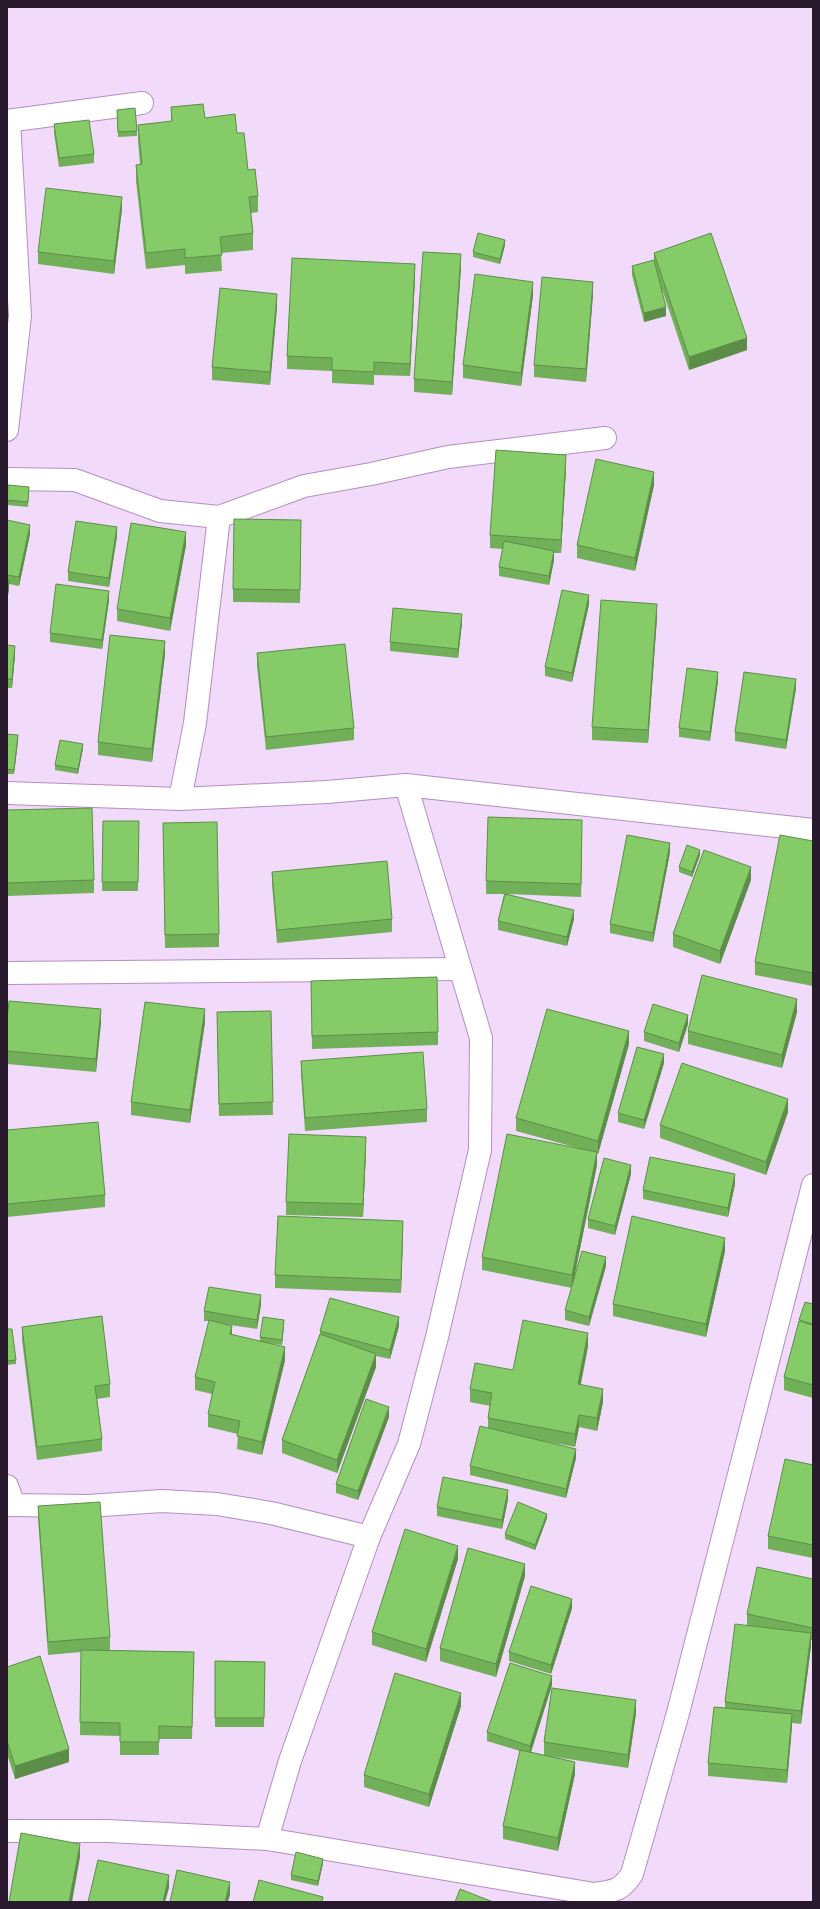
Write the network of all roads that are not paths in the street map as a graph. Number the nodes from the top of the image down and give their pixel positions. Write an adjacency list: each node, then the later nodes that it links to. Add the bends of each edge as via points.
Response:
1 (142, 104): 2 (street)
2 (8, 121): 3 (street, via 20,316)
3 (7, 430)
4 (605, 438): 6 (street, via 448,457 304,486)
5 (7, 479): 6 (street, via 75,480 160,511)
6 (219, 517): 9 (street, via 195,723)
7 (406, 785): 9 (street, via 327,792); 10 (street); 11 (street)
8 (7, 793): 9 (street)
9 (180, 799)
10 (813, 830)
11 (460, 969): 12 (street); 15 (street, via 481,1038 480,1150 437,1337 409,1444)
12 (7, 973)
13 (813, 1184): 17 (street, via 678,1713 632,1874 625,1885 615,1891 594,1894)
14 (9, 1498): 15 (street, via 88,1506 162,1501 217,1504 271,1513)
15 (369, 1537): 17 (street, via 290,1761)
16 (7, 1831): 17 (street, via 107,1831)
17 (267, 1839)

